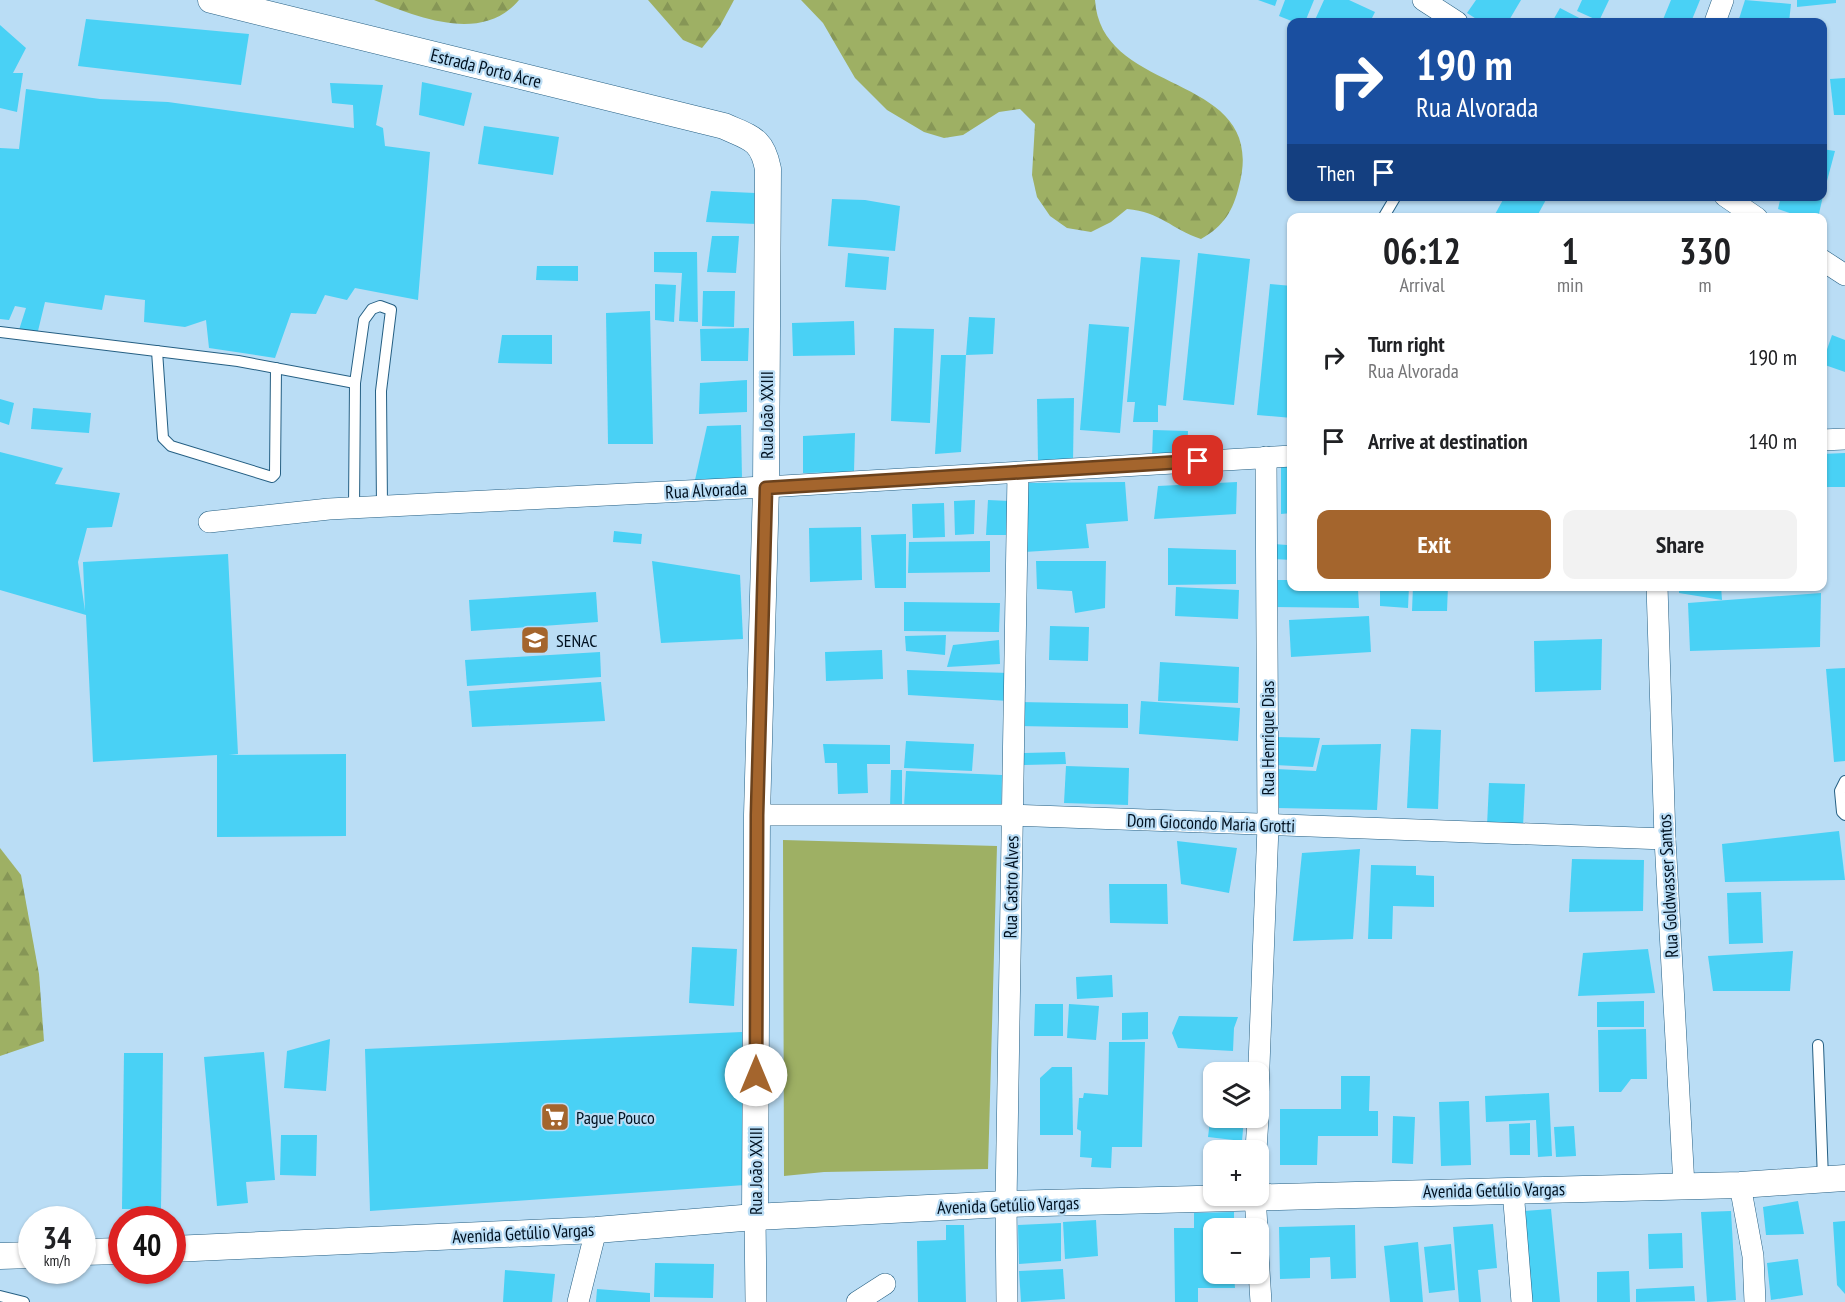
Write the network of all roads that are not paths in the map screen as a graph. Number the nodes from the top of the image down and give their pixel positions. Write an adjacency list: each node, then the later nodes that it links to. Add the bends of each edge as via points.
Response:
1 (211, 0): 6 (street, Estrada Porto Acre, via 724,126)
2 (1423, 0): 4 (street)
3 (1723, 0): 5 (street)
4 (1451, 18)
5 (1716, 18)
6 (758, 142): 20 (street, Rua João XXIII, via 768,169)
7 (1732, 201): 8 (street)
8 (1750, 213)
9 (1827, 264): 10 (street)
10 (1845, 275)
11 (0, 332): 12 (lane)
12 (157, 351): 13 (lane); 13 (lane, via 166,442 272,477)
13 (276, 368): 14 (lane)
14 (355, 383): 21 (lane, via 364,320 372,309 386,307 391,310 381,391); 22 (lane)
15 (1845, 439): 16 (street)
16 (1827, 440)
17 (1287, 456): 18 (street, Rua Alvorada)
18 (1266, 457): 19 (street, Rua Alvorada); 29 (street, Rua Henrique Dias)
19 (1018, 473): 20 (street, Rua Alvorada); 27 (street, Rua Castro Alves)
20 (766, 488): 21 (street, Rua Alvorada); 26 (street, Rua João XXIII)
21 (382, 507): 22 (street, Rua Alvorada)
22 (354, 508): 23 (street, Rua Alvorada)
23 (209, 522)
24 (1657, 591): 30 (street, Rua Goldwasser Santos)
25 (1845, 782): 28 (lane, via 1840,791)
26 (757, 815): 27 (street, Dom Giocondo Maria Grotti); 40 (street, Rua João XXIII)
27 (1012, 815): 29 (street, Dom Giocondo Maria Grotti); 39 (street, Rua Castro Alves)
28 (1845, 815)
29 (1268, 825): 30 (street, Dom Giocondo Maria Grotti); 32 (street, Rua Henrique Dias)
30 (1665, 839): 35 (street, Rua Goldwasser Santos)
31 (1818, 1045): 33 (lane)
32 (1259, 1062)
33 (1834, 1179): 34 (street, Avenida Getúlio Vargas)
34 (1740, 1185): 35 (street, Avenida Getúlio Vargas); 55 (street, via 1753,1256)
35 (1684, 1186): 36 (street, Avenida Getúlio Vargas)
36 (1513, 1190): 37 (street, Avenida Getúlio Vargas); 54 (street)
37 (1269, 1196)
38 (1203, 1198): 39 (street, Avenida Getúlio Vargas)
39 (1006, 1204): 40 (street, Avenida Getúlio Vargas); 52 (street, Rua Castro Alves)
40 (755, 1217): 41 (street, Avenida Getúlio Vargas); 50 (street, Rua João XXIII)
41 (596, 1230): 42 (street, Avenida Getúlio Vargas); 49 (street)
42 (186, 1248)
43 (18, 1255): 44 (street)
44 (0, 1256)
45 (885, 1284): 51 (street)
46 (1260, 1284): 53 (street)
47 (0, 1296): 48 (lane)
48 (24, 1302)
49 (578, 1302)
50 (756, 1302)
51 (857, 1302)
52 (1007, 1302)
53 (1261, 1302)
54 (1522, 1302)
55 (1755, 1302)

